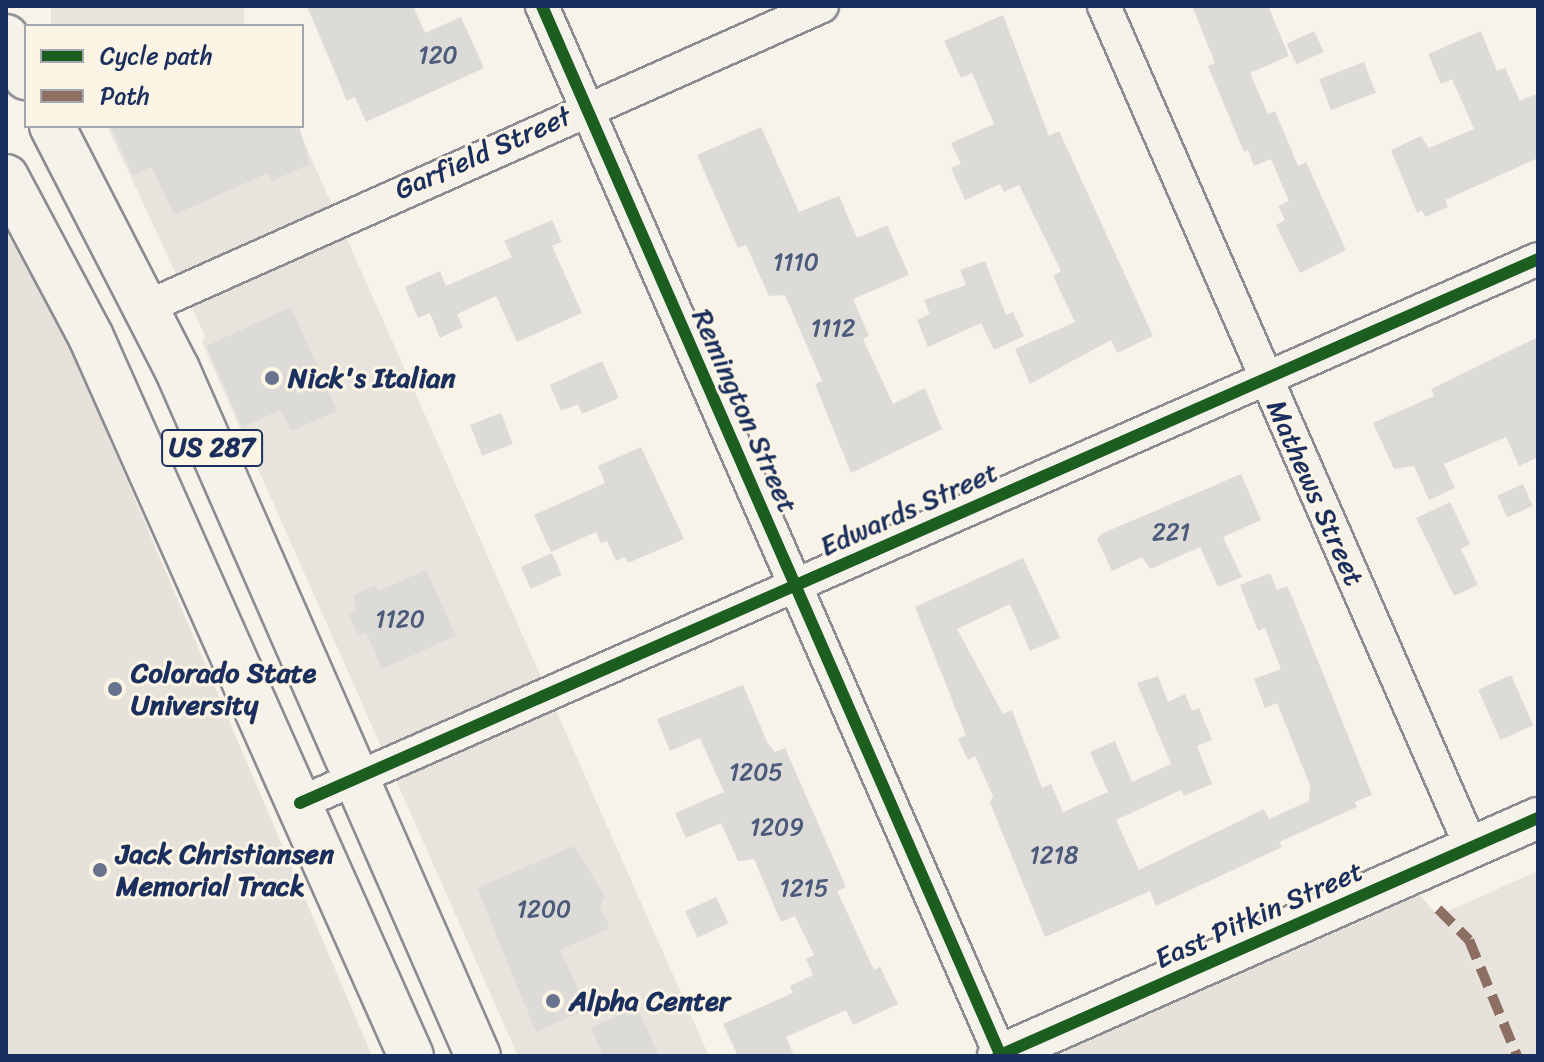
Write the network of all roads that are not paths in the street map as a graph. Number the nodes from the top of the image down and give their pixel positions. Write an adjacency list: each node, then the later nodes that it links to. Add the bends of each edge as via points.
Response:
1 (542, 6): 6 (street, Remington Street)
2 (822, 6): 6 (street, Garfield Street)
3 (1104, 6): 11 (street, Mathews Street)
4 (6, 37): 5 (highway)
5 (24, 73)
6 (586, 108): 10 (street, Garfield Street); 12 (street, Remington Street)
7 (53, 128): 10 (highway, US 287)
8 (6, 177): 14 (highway, US 287, via 91,337)
9 (1538, 259): 11 (street, Edwards Street)
10 (147, 307): 13 (highway, US 287)
11 (1265, 379): 12 (street, Edwards Street); 16 (street, Mathews Street)
12 (796, 585): 13 (street, Edwards Street); 19 (street, Remington Street)
13 (357, 777): 14 (street, Edwards Street); 18 (highway, US 287)
14 (300, 803): 17 (highway, US 287)
15 (1538, 818): 16 (street, East Pitkin Street)
16 (1471, 847): 19 (street, East Pitkin Street)
17 (411, 1056)
18 (478, 1056)
19 (1000, 1056)

